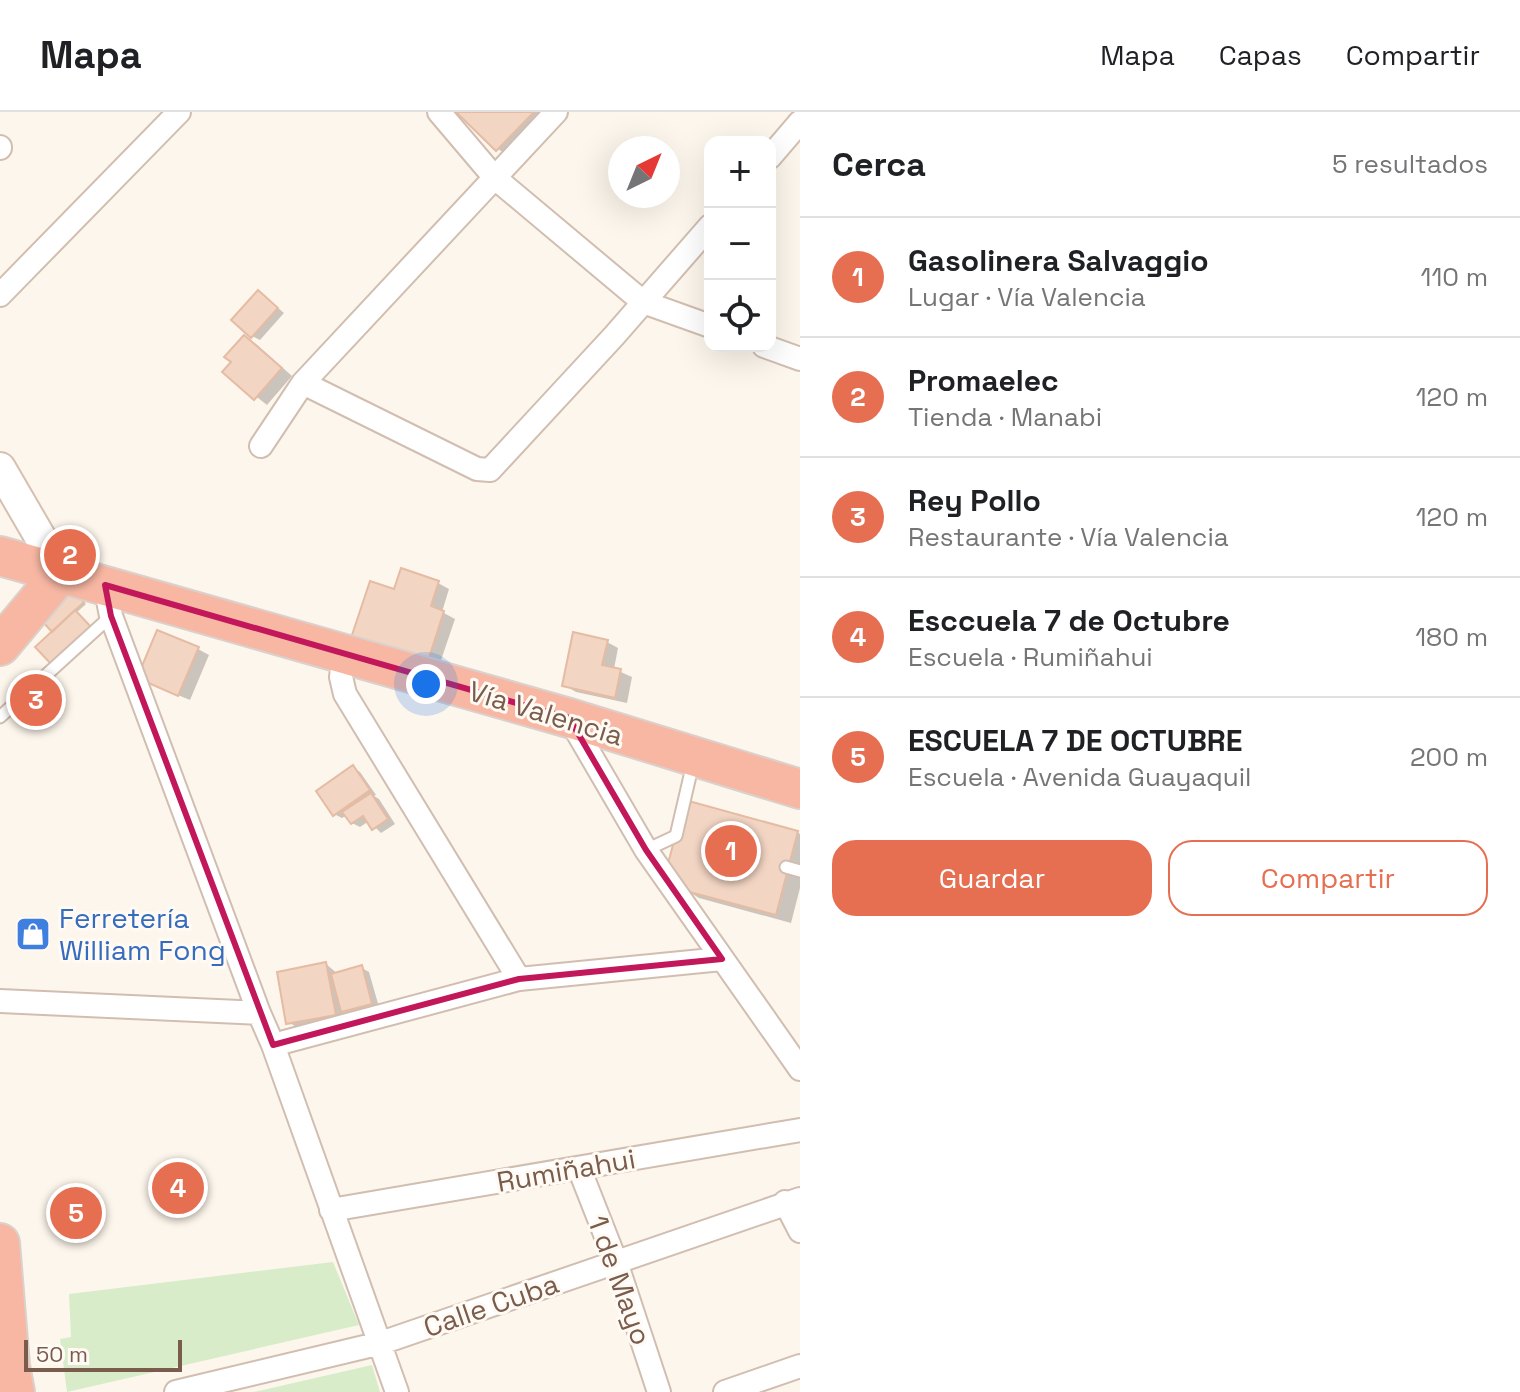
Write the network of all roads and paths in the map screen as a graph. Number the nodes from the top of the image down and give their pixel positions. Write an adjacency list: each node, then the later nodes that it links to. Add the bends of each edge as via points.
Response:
1 (179, 112): 8 (street)
2 (439, 112): 6 (street)
3 (556, 112): 6 (street)
4 (800, 122): 5 (street)
5 (776, 150)
6 (495, 178): 9 (street); 13 (street)
7 (704, 233): 9 (street)
8 (0, 295)
9 (643, 302): 10 (street); 13 (street, via 490,470 477,469)
10 (704, 324)
11 (776, 350): 12 (street)
12 (800, 359)
13 (303, 383): 14 (street)
14 (261, 446)
15 (0, 468): 17 (main road)
16 (0, 556): 17 (highway, Vía Valencia)
17 (61, 573): 18 (highway, Vía Valencia); 19 (highway)
18 (108, 601): 20 (highway, Vía Valencia); 21 (lane); 31 (street)
19 (0, 646)
20 (344, 653): 22 (highway, Vía Valencia); 29 (street, via 345,694)
21 (0, 717)
22 (569, 718): 23 (highway, Vía Valencia); 25 (street)
23 (694, 758): 24 (highway, Vía Valencia); 25 (lane, via 676,836)
24 (800, 789)
25 (646, 850): 28 (street)
26 (786, 867): 27 (lane)
27 (800, 871)
28 (722, 959): 29 (street); 33 (street)
29 (519, 979): 32 (street)
30 (0, 1001): 31 (street)
31 (259, 1013): 32 (street)
32 (273, 1045): 37 (street)
33 (800, 1069)
34 (800, 1130): 35 (street, Rumiñahui)
35 (579, 1168): 37 (street, Rumiñahui); 40 (street, 1 de Mayo)
36 (793, 1201): 38 (street); 40 (street, Calle Cuba)
37 (331, 1210): 41 (street)
38 (800, 1231)
39 (0, 1243): 43 (highway)
40 (616, 1262): 41 (street, Calle Cuba); 46 (street, 1 de Mayo)
41 (381, 1343): 44 (street, Calle Cuba); 45 (street)
42 (800, 1366): 47 (street)
43 (15, 1392)
44 (176, 1392)
45 (397, 1392)
46 (659, 1392)
47 (725, 1392)

